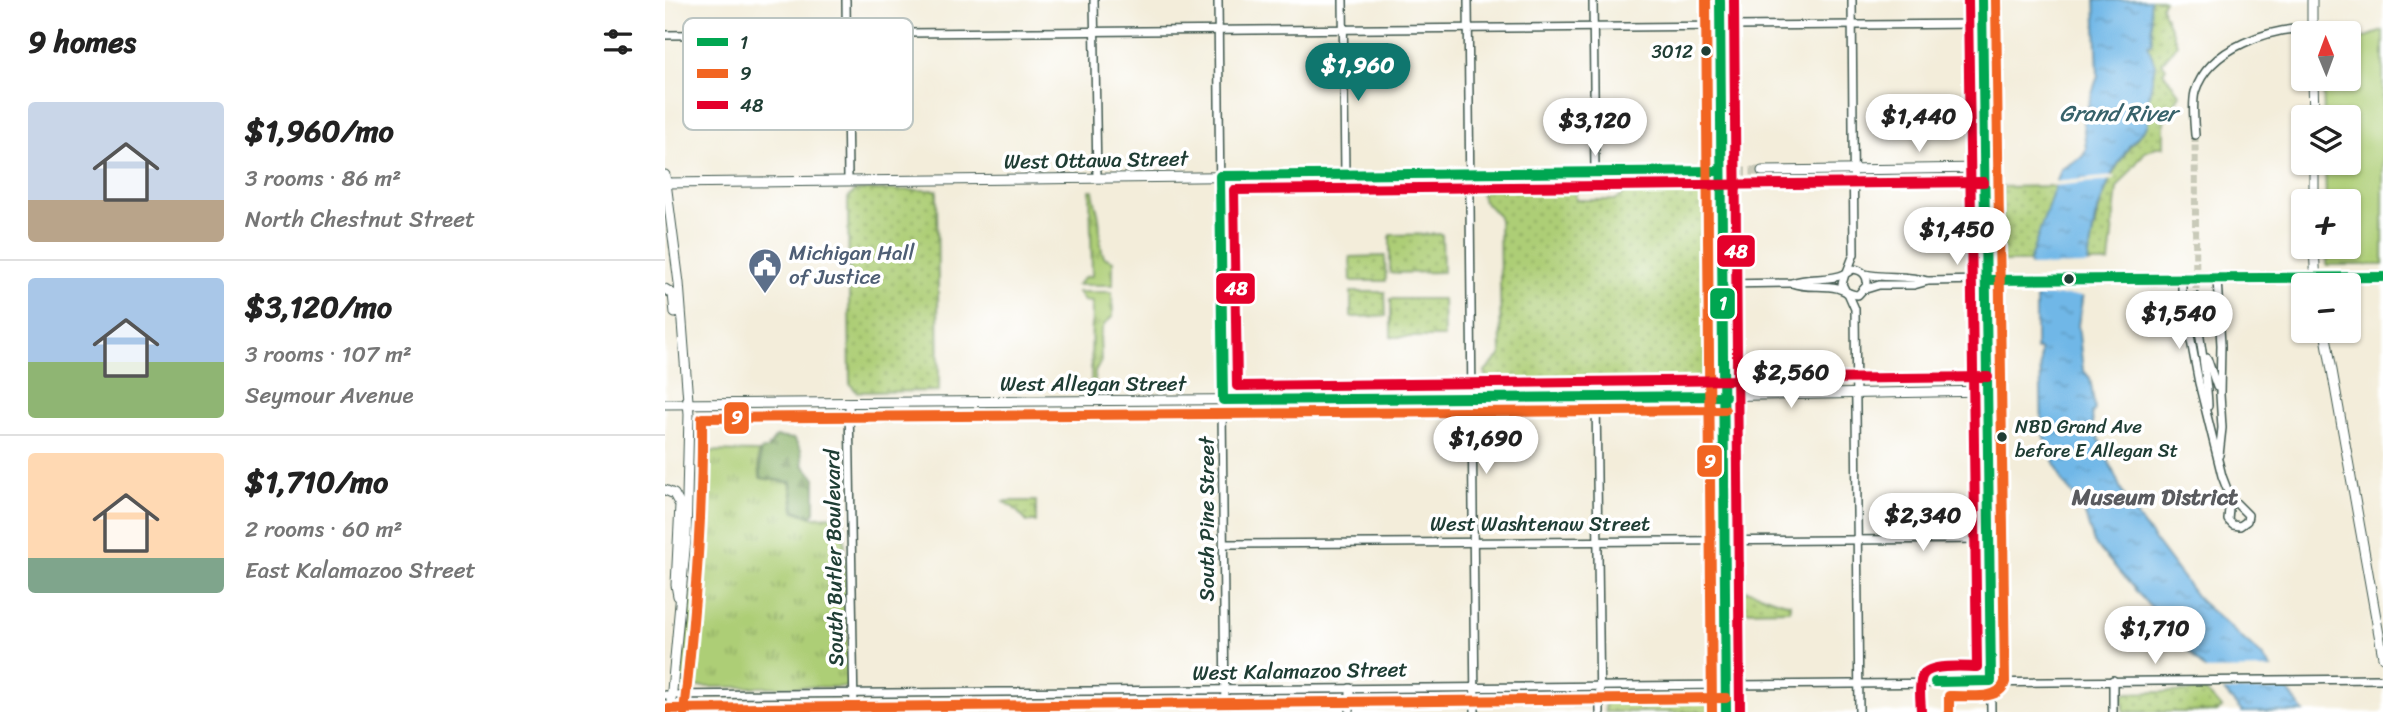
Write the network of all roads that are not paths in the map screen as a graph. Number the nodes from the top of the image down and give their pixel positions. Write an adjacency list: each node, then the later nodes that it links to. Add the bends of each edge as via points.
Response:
1 (846, 0): 11 (street)
2 (1094, 0): 21 (street)
3 (1219, 0): 20 (street, South Pine Street)
4 (1343, 0): 18 (street)
5 (1468, 0): 17 (street)
6 (1593, 0): 16 (street)
7 (1720, 0): 15 (street)
8 (1851, 0): 14 (street)
9 (1982, 0): 13 (street)
10 (2312, 0): 12 (main road)
11 (847, 18)
12 (2312, 21)
13 (1982, 24): 14 (street); 27 (street)
14 (1852, 25): 15 (street); 28 (street)
15 (1720, 26): 16 (street); 29 (street)
16 (1593, 28): 17 (street); 32 (street)
17 (1469, 29): 18 (street); 33 (street)
18 (1344, 30): 20 (street); 34 (street)
19 (2291, 31): 26 (street, via 2257,36 2218,60 2195,93)
20 (1219, 32): 21 (street); 35 (street, South Pine Street)
21 (1094, 33): 22 (street); 36 (street)
22 (913, 34)
23 (665, 35): 24 (street)
24 (683, 35)
25 (848, 130): 38 (street)
26 (2195, 135)
27 (1984, 168): 28 (main road); 46 (main road)
28 (1854, 170): 31 (main road); 39 (street)
29 (1721, 171): 30 (main road, West Ottawa Street); 32 (main road, West Ottawa Street); 50 (street)
30 (1737, 171)
31 (1762, 171)
32 (1595, 173): 33 (main road, West Ottawa Street)
33 (1469, 174): 34 (main road, West Ottawa Street); 64 (street)
34 (1345, 175): 35 (main road, West Ottawa Street)
35 (1220, 176): 36 (main road, West Ottawa Street); 65 (street, South Pine Street)
36 (1097, 177): 38 (main road, West Ottawa Street)
37 (665, 180): 38 (main road, West Ottawa Street); 58 (main road)
38 (848, 180)
39 (1854, 254): 40 (street); 41 (street)
40 (1846, 273): 41 (street, via 1853,269); 49 (street); 53 (street, via 1842,284)
41 (1865, 274): 47 (street, via 1914,276); 52 (street)
42 (2383, 277): 43 (main road)
43 (2361, 278)
44 (2182, 279): 45 (main road); 46 (main road); 69 (street)
45 (2217, 279): 48 (main road); 61 (street)
46 (1987, 280): 47 (street); 59 (main road)
47 (1927, 281): 52 (street, via 1879,285)
48 (2291, 281)
49 (1792, 283): 50 (street); 53 (street)
50 (1723, 284): 62 (street)
51 (665, 289): 58 (main road, via 673,294)
52 (1864, 291): 53 (street); 55 (street)
53 (1847, 293): 55 (street)
54 (2196, 298): 57 (street)
55 (1855, 309): 60 (street)
56 (2327, 343): 80 (main road)
57 (2203, 351): 61 (street); 69 (street)
58 (686, 380): 68 (main road)
59 (1988, 391): 60 (main road, West Allegan Street); 74 (street)
60 (1856, 394): 62 (main road, West Allegan Street); 73 (street)
61 (2220, 394): 70 (street)
62 (1725, 396): 63 (main road, West Allegan Street); 75 (street)
63 (1596, 397): 64 (main road, West Allegan Street); 76 (street)
64 (1472, 398): 65 (main road, West Allegan Street); 77 (street)
65 (1223, 400): 66 (main road, West Allegan Street); 78 (street, South Pine Street)
66 (849, 403): 68 (main road, West Allegan Street); 90 (street, South Butler Boulevard)
67 (665, 404): 68 (main road, West Allegan Street)
68 (688, 404): 79 (main road)
69 (2208, 417): 70 (street)
70 (2218, 463): 72 (street)
71 (665, 490): 79 (main road, via 674,494 680,505 676,585)
72 (2230, 497)
73 (1857, 539): 74 (street, West Washtenaw Street); 75 (street, West Washtenaw Street); 84 (street)
74 (1989, 539): 83 (street)
75 (1725, 540): 76 (street, West Washtenaw Street); 85 (street)
76 (1598, 541): 77 (street, West Washtenaw Street); 86 (street)
77 (1473, 542): 78 (street, West Washtenaw Street); 87 (street)
78 (1224, 544): 89 (street, South Pine Street)
79 (681, 615): 91 (main road)
80 (2383, 657)
81 (2383, 679): 82 (street, West Kalamazoo Street)
82 (2113, 680): 83 (street, West Kalamazoo Street); 101 (street)
83 (1990, 681): 84 (street, West Kalamazoo Street); 100 (street)
84 (1859, 682): 85 (street, West Kalamazoo Street); 99 (street)
85 (1725, 684): 86 (street, West Kalamazoo Street); 98 (street)
86 (1599, 685): 87 (street, West Kalamazoo Street); 97 (street)
87 (1474, 687): 88 (street, West Kalamazoo Street); 96 (street)
88 (1350, 688): 89 (street, West Kalamazoo Street); 95 (street)
89 (1225, 689): 90 (street, West Kalamazoo Street); 94 (street, South Pine Street)
90 (854, 692): 91 (street, West Kalamazoo Street); 93 (street, South Butler Boulevard)
91 (669, 695): 92 (main road)
92 (670, 712)
93 (854, 712)
94 (1225, 712)
95 (1350, 712)
96 (1475, 712)
97 (1599, 712)
98 (1726, 712)
99 (1859, 712)
100 (1991, 712)
101 (2113, 712)

